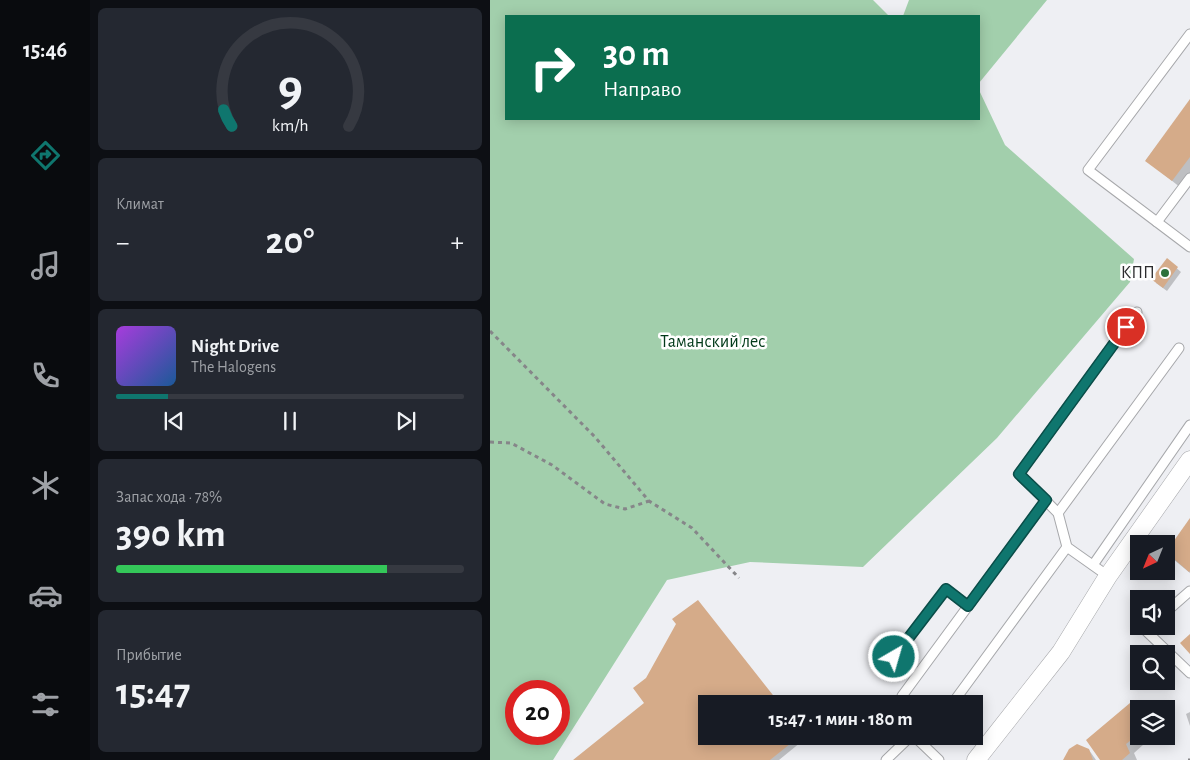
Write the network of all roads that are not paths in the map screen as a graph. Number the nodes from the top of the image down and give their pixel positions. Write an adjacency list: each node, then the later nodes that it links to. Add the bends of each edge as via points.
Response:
1 (1190, 34): 3 (lane, via 1088,170)
2 (1190, 178): 3 (lane)
3 (1157, 222): 4 (lane)
4 (1190, 247)
5 (1137, 312): 9 (lane, via 1019,474)
6 (1179, 348): 10 (lane)
7 (1190, 425): 12 (lane)
8 (1190, 460): 13 (street)
9 (1046, 500): 10 (lane); 16 (lane)
10 (1058, 513): 11 (lane)
11 (1067, 547): 12 (lane); 21 (lane)
12 (1093, 565): 13 (lane)
13 (1108, 576): 26 (street, via 1061,652)
14 (1190, 590): 15 (lane)
15 (1175, 604)
16 (968, 606): 18 (lane, via 946,589); 20 (lane)
17 (1150, 635): 19 (lane)
18 (884, 670)
19 (1190, 673)
20 (903, 695)
21 (959, 695)
22 (902, 745): 24 (lane)
23 (922, 745): 25 (lane)
24 (886, 760)
25 (939, 760)
26 (976, 760)

